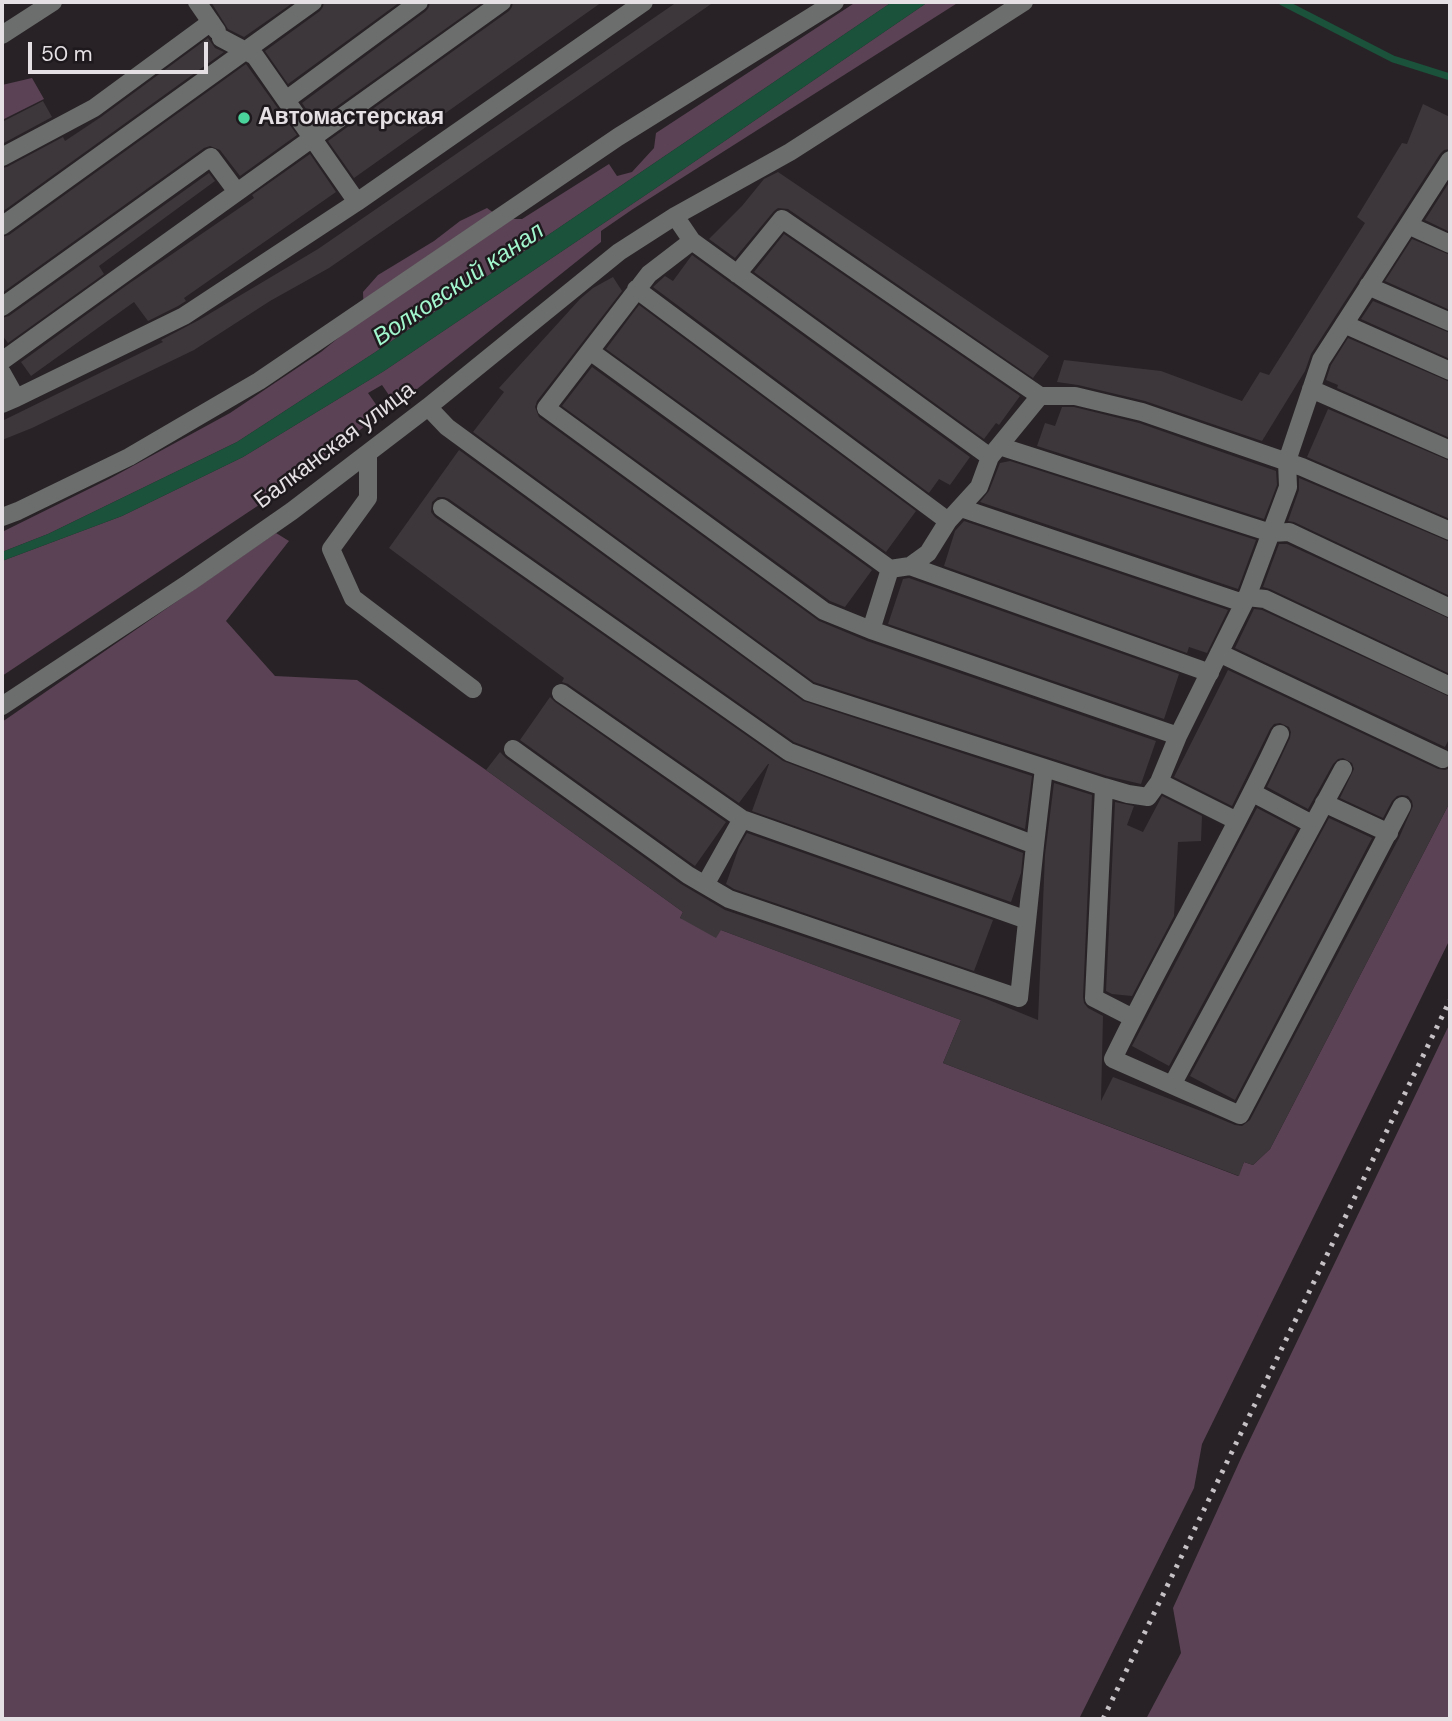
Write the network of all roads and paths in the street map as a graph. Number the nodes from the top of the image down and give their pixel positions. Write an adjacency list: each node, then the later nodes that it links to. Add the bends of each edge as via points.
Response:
1 (54, 2): 10 (street)
2 (197, 2): 9 (street)
3 (313, 2): 11 (street)
4 (419, 2): 12 (street)
5 (502, 2): 13 (street)
6 (644, 2): 17 (street)
7 (835, 2): 43 (street, via 618,137 260,380 129,457)
8 (1024, 2): 18 (street, Балканская улица, via 790,152)
9 (211, 22): 11 (street); 14 (street, via 94,108)
10 (2, 35)
11 (240, 54): 12 (street, via 255,56); 20 (street)
12 (286, 100): 13 (street)
13 (313, 138): 16 (street); 17 (street)
14 (2, 157)
15 (1450, 160): 19 (street)
16 (237, 192): 26 (street, via 211,157); 30 (street)
17 (357, 202): 35 (street, via 184,316)
18 (681, 213): 21 (street); 36 (street, Балканская улица, via 620,252)
19 (1408, 225): 22 (street); 24 (street)
20 (2, 226)
21 (692, 241): 23 (street); 25 (street)
22 (1450, 244)
23 (737, 274): 34 (street, via 782,219); 38 (street)
24 (1368, 286): 27 (street); 28 (street)
25 (636, 289): 29 (street); 42 (street)
26 (2, 307)
27 (1450, 322)
28 (1344, 324): 31 (street); 33 (street, via 1321,360)
29 (590, 351): 47 (street); 50 (street, via 546,408 824,611)
30 (2, 361)
31 (1450, 371)
32 (2, 373): 35 (street)
33 (1311, 389): 37 (street); 40 (street)
34 (1040, 396): 38 (street); 40 (street, via 1075,396 1142,412)
35 (9, 401)
36 (428, 407): 39 (street, Балканская улица); 61 (street, via 447,427 809,692)
37 (1450, 450)
38 (994, 451): 42 (street, via 979,488); 45 (street)
39 (368, 453): 54 (street, via 368,498 331,549 353,598); 56 (street, Балканская улица, via 292,512)
40 (1287, 461): 44 (street); 45 (street, via 1288,486)
41 (442, 508): 72 (street, via 789,752)
42 (955, 514): 46 (street, via 928,552); 48 (street, via 1240,603)
43 (2, 517)
44 (1450, 531)
45 (1271, 533): 48 (street); 49 (street, via 1289,531)
46 (910, 566): 47 (street); 52 (street)
47 (890, 569): 50 (street)
48 (1247, 597): 51 (street); 53 (street, via 1265,599)
49 (1450, 608)
50 (871, 630): 58 (street)
51 (1219, 653): 52 (street); 60 (street)
52 (1210, 673): 58 (street)
53 (1450, 686)
54 (473, 689)
55 (561, 693): 68 (street)
56 (2, 706)
57 (1280, 734): 65 (street)
58 (1178, 736): 63 (street)
59 (513, 749): 73 (street)
60 (1443, 759)
61 (1044, 768): 64 (street); 72 (street)
62 (1343, 769): 66 (street)
63 (1159, 782): 64 (street, via 1148,797); 69 (street)
64 (1104, 787): 75 (street, via 1094,999)
65 (1253, 793): 69 (street); 70 (street)
66 (1324, 803): 70 (street); 71 (street)
67 (1402, 806): 71 (street)
68 (742, 819): 73 (street); 74 (street)
69 (1237, 821): 75 (street)
70 (1312, 824): 76 (street)
71 (1389, 833): 76 (street, via 1240,1115)
72 (1035, 845): 74 (street)
73 (705, 885): 74 (street, via 729,899 1018,998)
74 (1027, 920)
75 (1133, 1018): 76 (street, via 1113,1059)
76 (1172, 1085)

